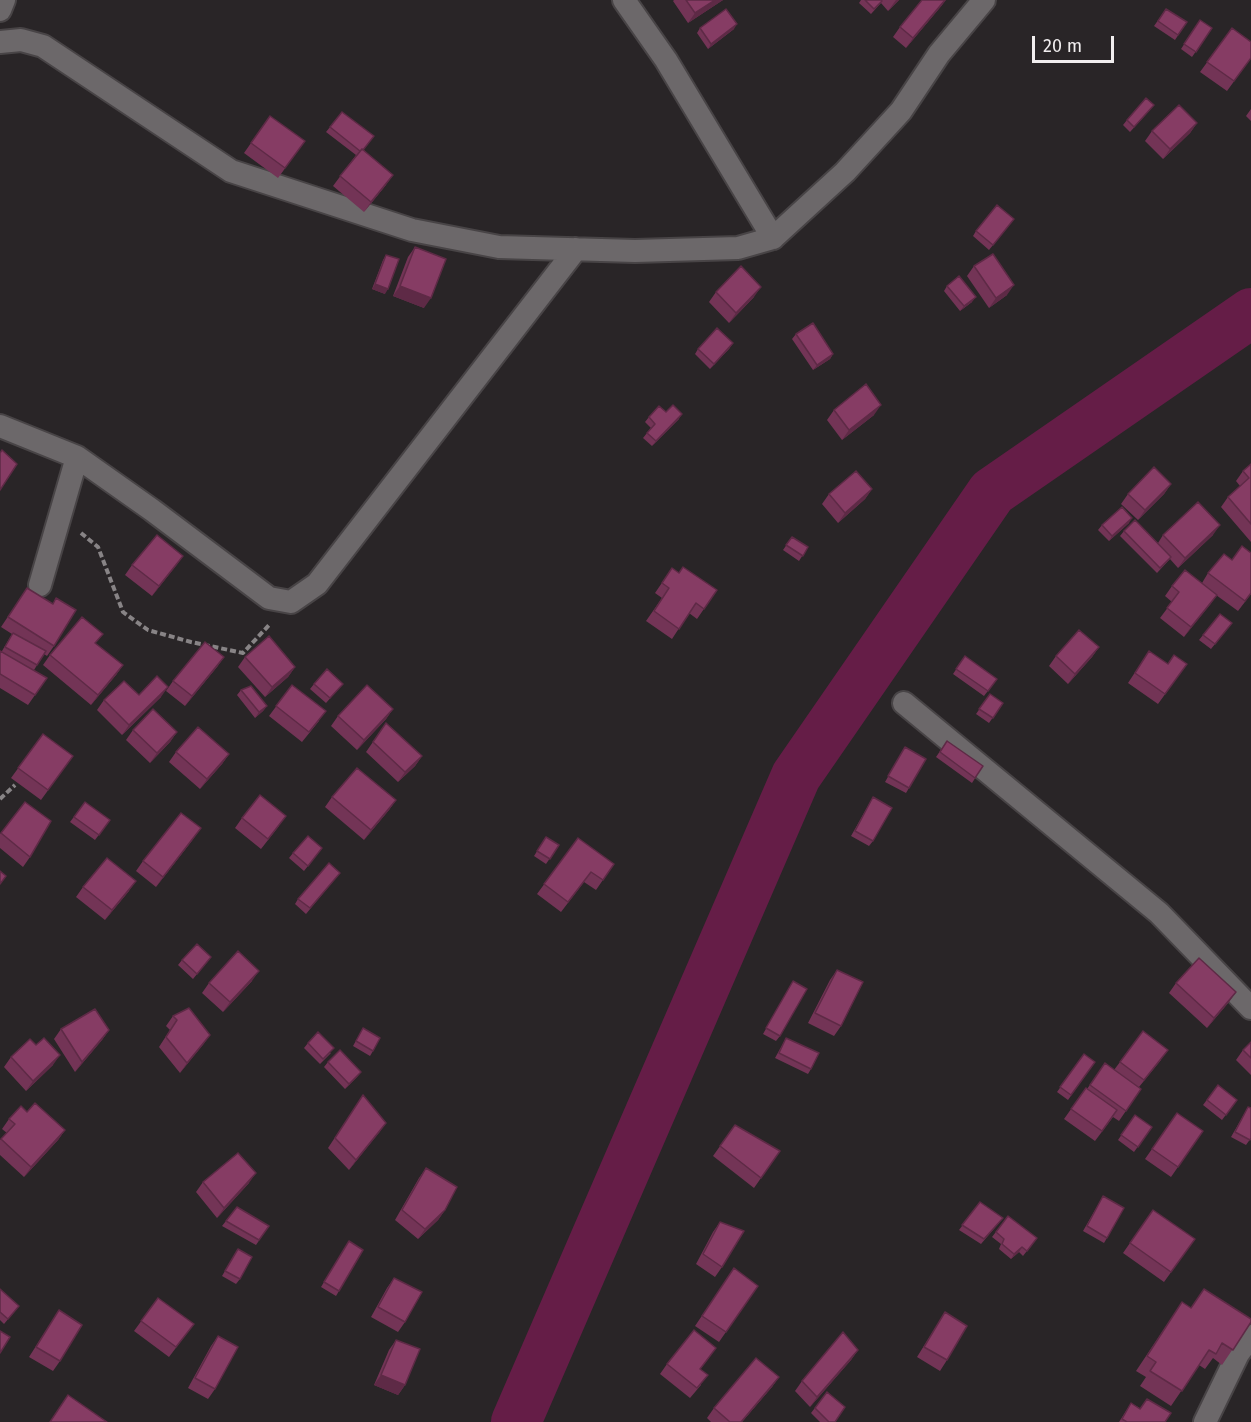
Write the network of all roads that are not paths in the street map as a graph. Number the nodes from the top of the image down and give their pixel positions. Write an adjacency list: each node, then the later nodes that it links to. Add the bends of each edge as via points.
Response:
1 (4, 0): 4 (street)
2 (624, 0): 6 (street, via 666,60)
3 (984, 0): 6 (street, via 939,54 902,111 845,172)
4 (0, 10)
5 (0, 42): 7 (street, via 21,40 43,46 231,171 412,230 499,247)
6 (773, 238): 7 (street, via 738,248)
7 (576, 249): 9 (street, via 317,584 291,602 269,598)
8 (0, 426): 9 (street)
9 (77, 457): 10 (street)
10 (40, 585)
11 (904, 703): 12 (street, via 1159,913)
12 (1251, 1008)
13 (1251, 1336): 14 (street)
14 (1205, 1422)

